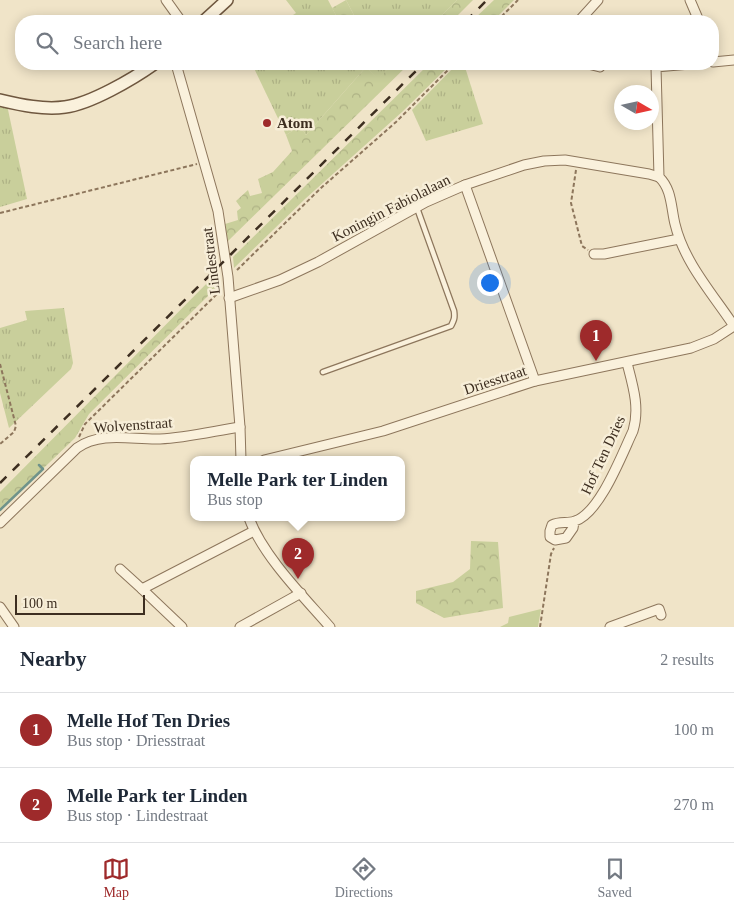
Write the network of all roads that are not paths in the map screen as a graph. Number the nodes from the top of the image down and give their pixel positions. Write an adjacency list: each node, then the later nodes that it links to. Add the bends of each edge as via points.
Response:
1 (166, 0): 5 (street)
2 (227, 0): 6 (street)
3 (598, 0): 7 (street)
4 (690, 0): 8 (street)
5 (177, 15)
6 (211, 15)
7 (584, 15)
8 (697, 15)
9 (734, 60): 10 (street)
10 (719, 61)
11 (144, 70): 14 (street, via 119,86 67,107 37,107)
12 (178, 70): 20 (street, Lindestraat, via 218,211)
13 (656, 70): 15 (street)
14 (0, 100)
15 (659, 177): 16 (street, Koningin Fabiolalaan, via 554,160 534,162); 18 (street, via 668,191)
16 (465, 186): 17 (street, Koningin Fabiolalaan); 24 (street)
17 (416, 207): 20 (street, Koningin Fabiolalaan, via 318,262); 23 (lane, via 454,311 454,321 451,326)
18 (679, 239): 19 (street); 21 (street, via 690,263)
19 (594, 254)
20 (229, 298): 25 (street, Lindestraat)
21 (734, 326): 22 (street, Driesstraat, via 691,348)
22 (627, 363): 24 (street, Driesstraat); 29 (street, Hof Ten Dries, via 637,406 633,432 598,501)
23 (323, 372)
24 (535, 381): 27 (street, Driesstraat, via 383,431)
25 (240, 427): 26 (street, Lindestraat); 30 (street, Wolvenstraat, via 160,439 105,438 91,441 77,448)
26 (241, 456)
27 (280, 456)
28 (250, 521): 31 (street)
29 (574, 522): 29 (street, Hof Ten Dries, via 552,525 550,537 554,540 566,538 571,534)
30 (0, 523)
31 (254, 532): 33 (street); 34 (street)
32 (120, 569): 33 (street)
33 (142, 589): 38 (street)
34 (301, 594): 39 (street); 40 (street)
35 (0, 607): 37 (street)
36 (661, 615): 41 (street, via 659,609)
37 (14, 627)
38 (182, 627)
39 (240, 627)
40 (330, 627)
41 (610, 627)

